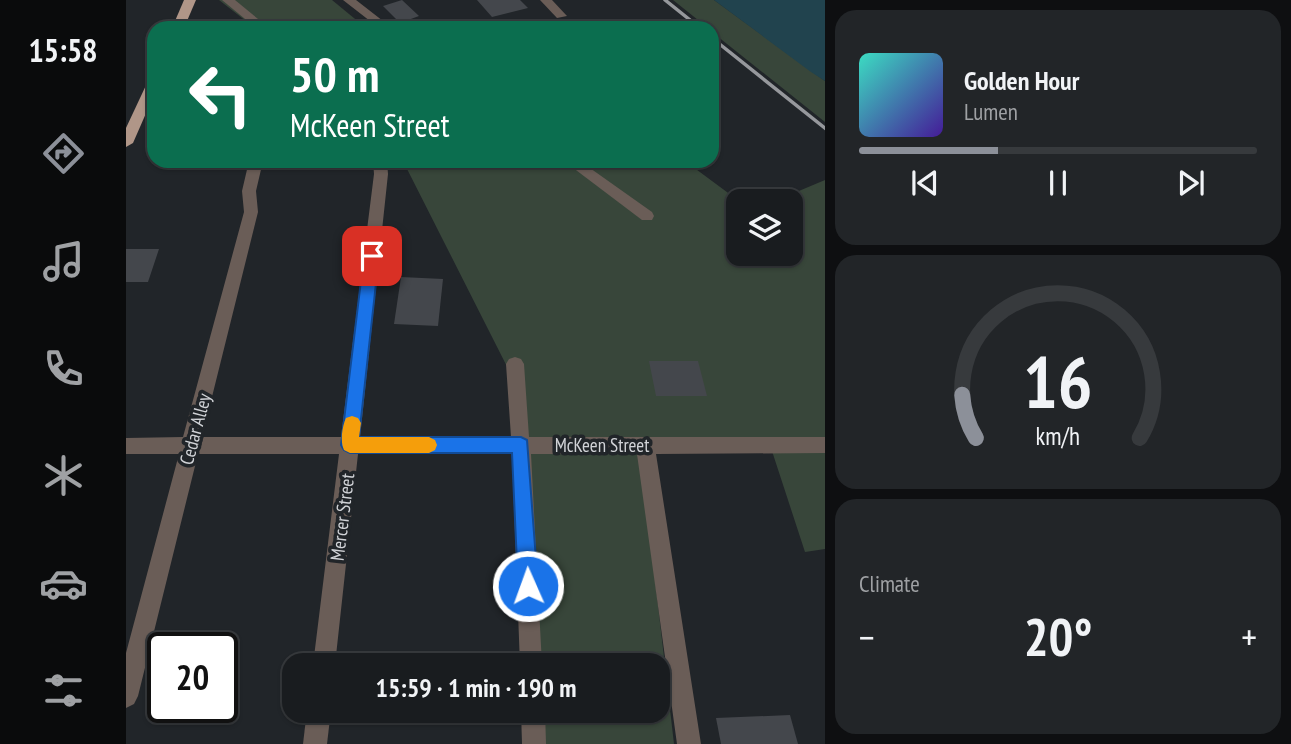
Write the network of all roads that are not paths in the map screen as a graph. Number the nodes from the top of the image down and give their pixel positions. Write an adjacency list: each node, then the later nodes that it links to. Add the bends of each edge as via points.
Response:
1 (190, 0): 6 (main road)
2 (228, 0): 7 (street)
3 (349, 0): 8 (street)
4 (546, 0): 5 (street)
5 (561, 16)
6 (181, 21)
7 (254, 21)
8 (377, 21)
9 (147, 96): 10 (main road)
10 (126, 143)
11 (254, 168): 21 (street, Cedar Alley, via 248,191 251,212)
12 (381, 168): 16 (street, Mercer Street)
13 (581, 168): 14 (street)
14 (647, 216)
15 (515, 365): 17 (street)
16 (350, 445): 17 (street, McKeen Street); 21 (street, McKeen Street); 22 (street, Mercer Street)
17 (521, 445): 18 (street, McKeen Street); 23 (street)
18 (645, 445): 19 (street, McKeen Street); 29 (street)
19 (825, 445)
20 (126, 446): 21 (street, McKeen Street)
21 (191, 446): 24 (street, Cedar Alley)
22 (325, 653)
23 (530, 653)
24 (126, 696)
25 (317, 723): 27 (street)
26 (533, 723): 28 (street)
27 (315, 744)
28 (534, 744)
29 (689, 744)

